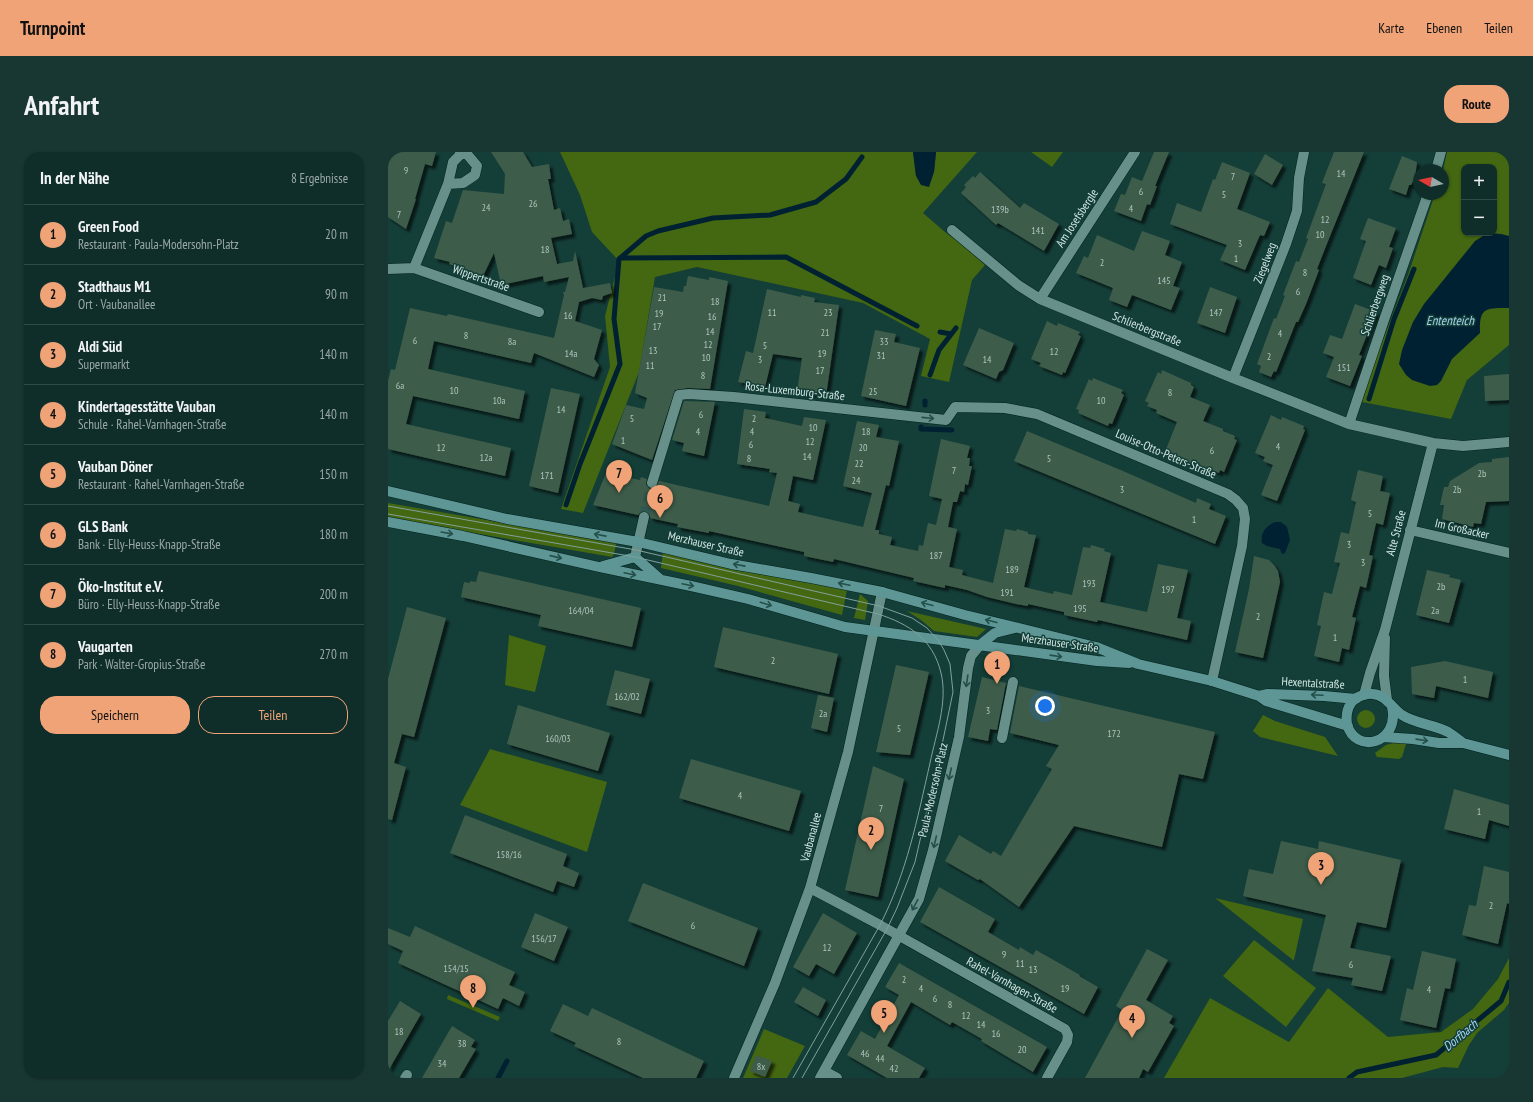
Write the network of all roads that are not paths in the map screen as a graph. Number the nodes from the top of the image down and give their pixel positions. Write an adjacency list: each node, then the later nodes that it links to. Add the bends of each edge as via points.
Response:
1 (1135, 152): 11 (street, Am Josefsbergle)
2 (1304, 152): 13 (street, Ziegelweg, via 1297,211)
3 (1441, 152): 5 (street)
4 (460, 153): 6 (street, via 453,162); 6 (street, via 467,154 477,166 475,175 464,183)
5 (1438, 164)
6 (448, 184): 9 (street)
7 (1426, 200): 15 (street, Schlierbergweg)
8 (952, 230): 11 (street, Schlierbergstraße, via 1018,285)
9 (414, 268): 10 (street, Wippertstraße); 12 (street, Wippertstraße)
10 (388, 269)
11 (1040, 299): 13 (street, Schlierbergstraße)
12 (539, 312)
13 (1233, 378): 15 (street, Schlierbergstraße)
14 (909, 416): 18 (street, Rosa-Luxemburg-Straße, via 737,398 679,395); 34 (street, Louise-Otto-Peters-Straße, one-way to 34, via 946,420 955,407 1005,408 1032,412 1228,494 1236,500 1243,508 1244,532)
15 (1349, 424): 17 (street)
16 (1509, 442): 17 (street, via 1463,446)
17 (1433, 443): 22 (street, Alte Straße)
18 (652, 483)
19 (388, 491): 23 (main road, Merzhauser Straße, one-way to 19, via 508,519)
20 (644, 517): 23 (street)
21 (388, 522): 26 (main road, Merzhauser Straße, one-way to 26)
22 (1410, 530): 24 (street, Im Großacker); 30 (street, Alte Straße)
23 (638, 542): 25 (street); 28 (main road, Merzhauser Straße, one-way to 23, via 731,564)
24 (1509, 553)
25 (635, 557): 26 (main road); 27 (main road)
26 (599, 567): 27 (main road, Merzhauser Straße, one-way to 27)
27 (662, 580): 31 (main road, Merzhauser Straße, one-way to 31, via 748,599 845,627)
28 (882, 592): 29 (main road, Merzhauser Straße, one-way to 28); 31 (street, Vaubanallee)
29 (1017, 628): 32 (main road, Merzhauser Straße, via 995,633); 33 (main road, Merzhauser Straße, via 1096,647)
30 (1385, 630): 37 (street, Alte Straße); 38 (street, Alte Straße, via 1384,676)
31 (874, 631): 32 (main road, Merzhauser Straße); 44 (street, Vaubanallee, via 848,752)
32 (980, 646): 33 (main road, Merzhauser Straße, one-way to 33); 45 (street, Paula-Modersohn-Platz, one-way to 45, via 971,656 968,668 959,736 929,864 919,899)
33 (1138, 664): 34 (main road, Merzhauser Straße)
34 (1212, 681): 36 (main road, Merzhauser Straße)
35 (1013, 682): 40 (street)
36 (1264, 697): 37 (main road, Hexentalstraße, one-way to 36); 39 (main road, Hexentalstraße)
37 (1360, 697): 38 (main road, Hexentalstraße, via 1374,694); 39 (main road, Hexentalstraße, via 1352,701 1348,708)
38 (1389, 704): 41 (main road, via 1394,715 1392,726); 42 (main road, Hexentalstraße, via 1402,715 1448,732)
39 (1348, 726): 41 (main road, Hexentalstraße, via 1350,732 1363,741)
40 (1002, 738)
41 (1383, 738): 42 (main road, Hexentalstraße, one-way to 42)
42 (1463, 743): 43 (main road, Hexentalstraße)
43 (1509, 755)
44 (810, 888): 45 (street, Rahel-Varnhagen-Straße); 47 (street, Vaubanallee, via 775,983)
45 (898, 936): 46 (street); 49 (street, Rahel-Varnhagen-Straße, via 1065,1029 1068,1035 1067,1042)
46 (822, 1074): 48 (street)
47 (734, 1078)
48 (837, 1078)
49 (1047, 1078)

